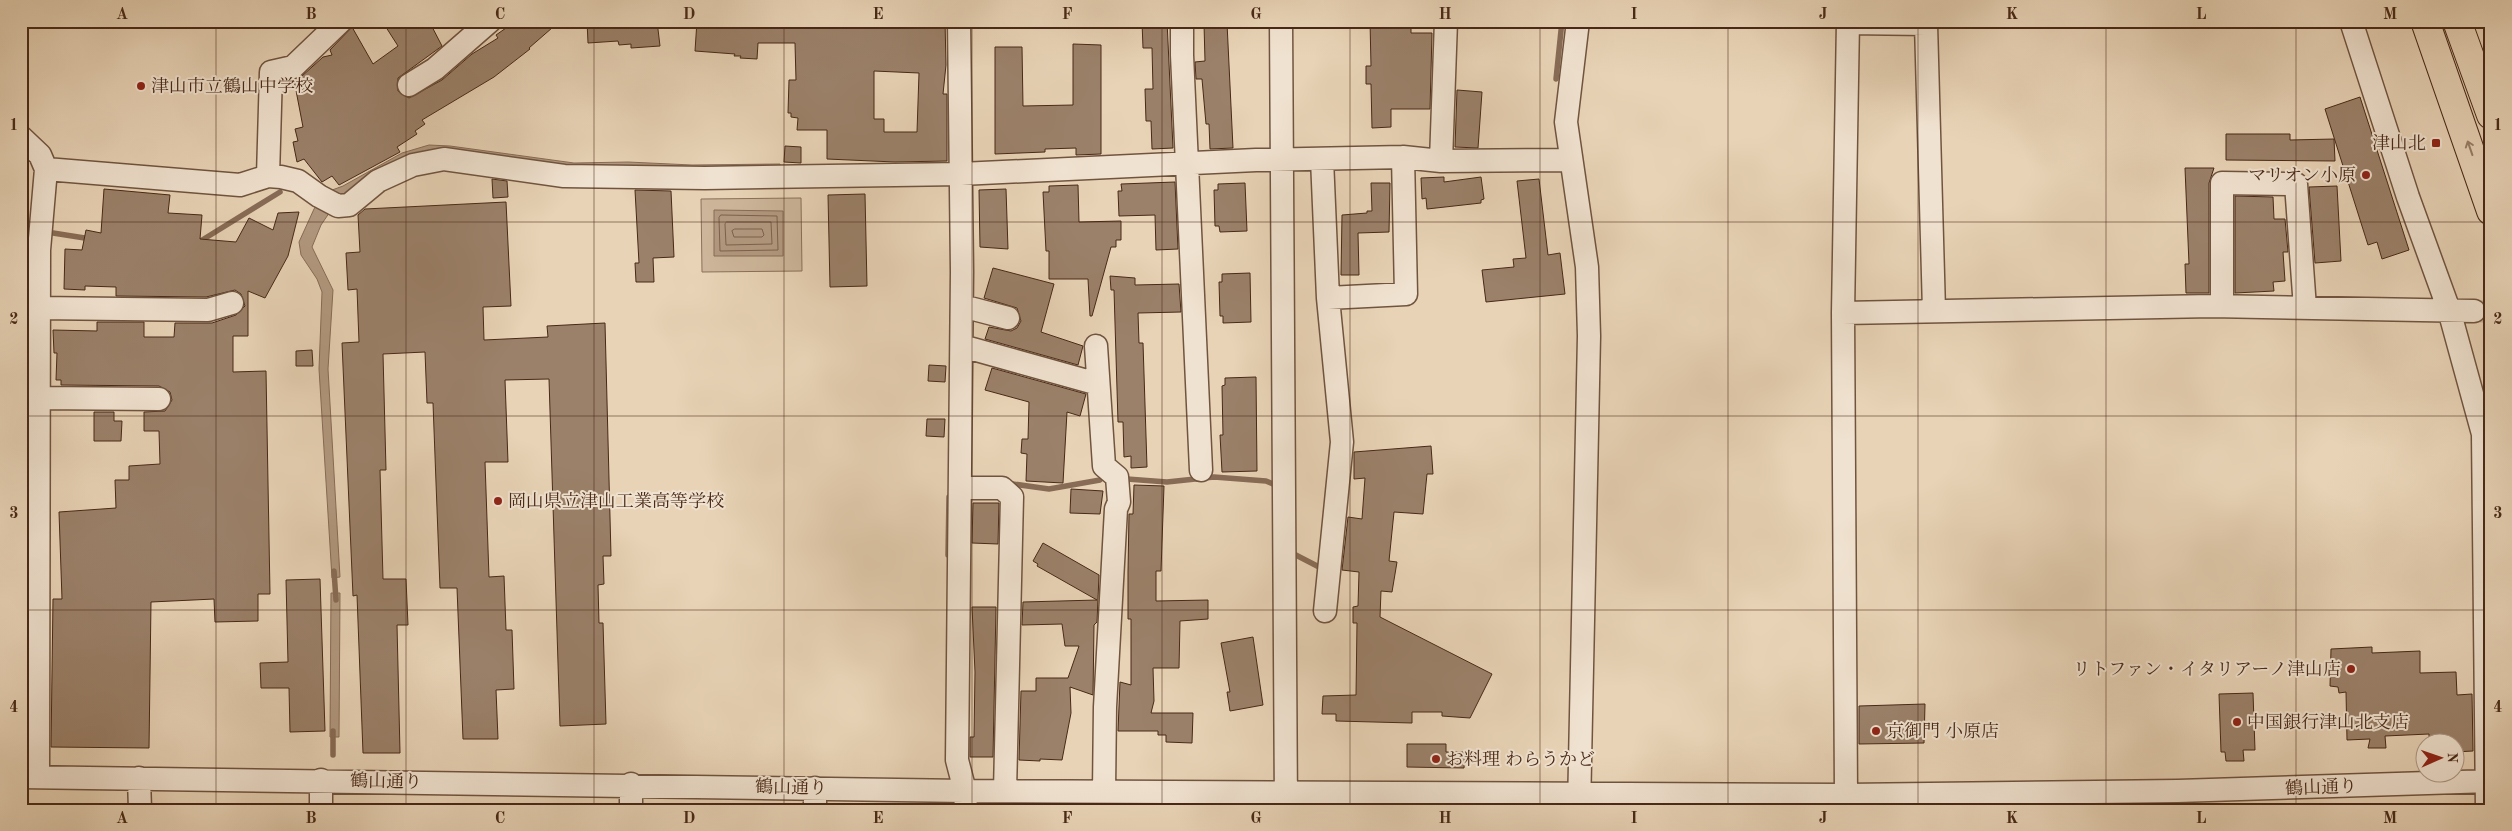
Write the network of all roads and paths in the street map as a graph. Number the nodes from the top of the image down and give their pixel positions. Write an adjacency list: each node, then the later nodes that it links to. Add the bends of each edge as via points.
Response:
1 (341, 21): 23 (street, via 293,67 271,72)
2 (490, 21): 12 (street, via 435,69)
3 (959, 21): 22 (street)
4 (1182, 21): 20 (street)
5 (1281, 21): 17 (street)
6 (1446, 21): 19 (street)
7 (1578, 21): 18 (street, via 1566,122)
8 (2350, 21): 31 (street)
9 (2425, 21): 24 (highway, one-way to 9)
10 (2457, 21): 13 (highway)
11 (1848, 22): 32 (street, via 1926,24); 34 (street)
12 (409, 85)
13 (2491, 115)
14 (21, 137): 21 (street, via 40,155)
15 (1403, 157): 16 (street); 19 (street); 25 (street, via 1406,294)
16 (1322, 159): 17 (street); 25 (street)
17 (1284, 160): 20 (street); 55 (street)
18 (1570, 160): 19 (street); 57 (street, via 1587,267 1589,336)
19 (1440, 161)
20 (1186, 163): 22 (street); 41 (street)
21 (46, 169): 23 (street, via 240,184); 29 (street, via 41,208)
22 (961, 174): 23 (street, via 705,178 564,176 444,159 413,165 378,180 350,205 329,201 298,181); 27 (street)
23 (268, 176)
24 (2491, 211)
25 (1328, 298): 43 (street, via 1342,442)
26 (232, 303): 29 (street, via 208,310)
27 (962, 306): 35 (street); 36 (street)
28 (2222, 306): 30 (street); 30 (street, via 2222,183 2296,184); 32 (street)
29 (38, 308): 39 (street)
30 (2305, 308): 31 (street)
31 (2449, 310): 33 (street); 47 (street, via 2483,434)
32 (1934, 311): 34 (street)
33 (2474, 311)
34 (1842, 313): 51 (street)
35 (1008, 318)
36 (962, 346): 38 (street); 42 (street)
37 (1096, 346): 38 (street)
38 (1098, 384): 49 (street, via 1104,466 1117,477 1118,502)
39 (38, 398): 40 (street); 44 (street)
40 (160, 399)
41 (1201, 470)
42 (960, 488): 50 (street, via 1002,488 1012,497); 53 (street, via 957,760)
43 (1325, 611)
44 (30, 777): 45 (street, 鶴山通り)
45 (139, 778): 46 (street, 鶴山通り); 59 (street)
46 (321, 780): 48 (street, 鶴山通り); 60 (street)
47 (2489, 781): 56 (street, 鶴山通り); 62 (street)
48 (631, 784): 52 (street, 鶴山通り); 61 (street)
49 (1104, 790): 50 (street, 鶴山通り); 54 (street, 鶴山通り)
50 (1005, 791): 53 (street, 鶴山通り)
51 (1846, 795): 57 (street, 鶴山通り); 58 (street, 鶴山通り)
52 (815, 799): 53 (street, 鶴山通り)
53 (966, 800)
54 (1137, 800): 55 (street, 鶴山通り)
55 (1286, 800): 57 (street, 鶴山通り)
56 (2178, 800): 58 (street, 鶴山通り)
57 (1579, 802)
58 (1869, 802)
59 (140, 810)
60 (321, 810)
61 (631, 810)
62 (2487, 810)

